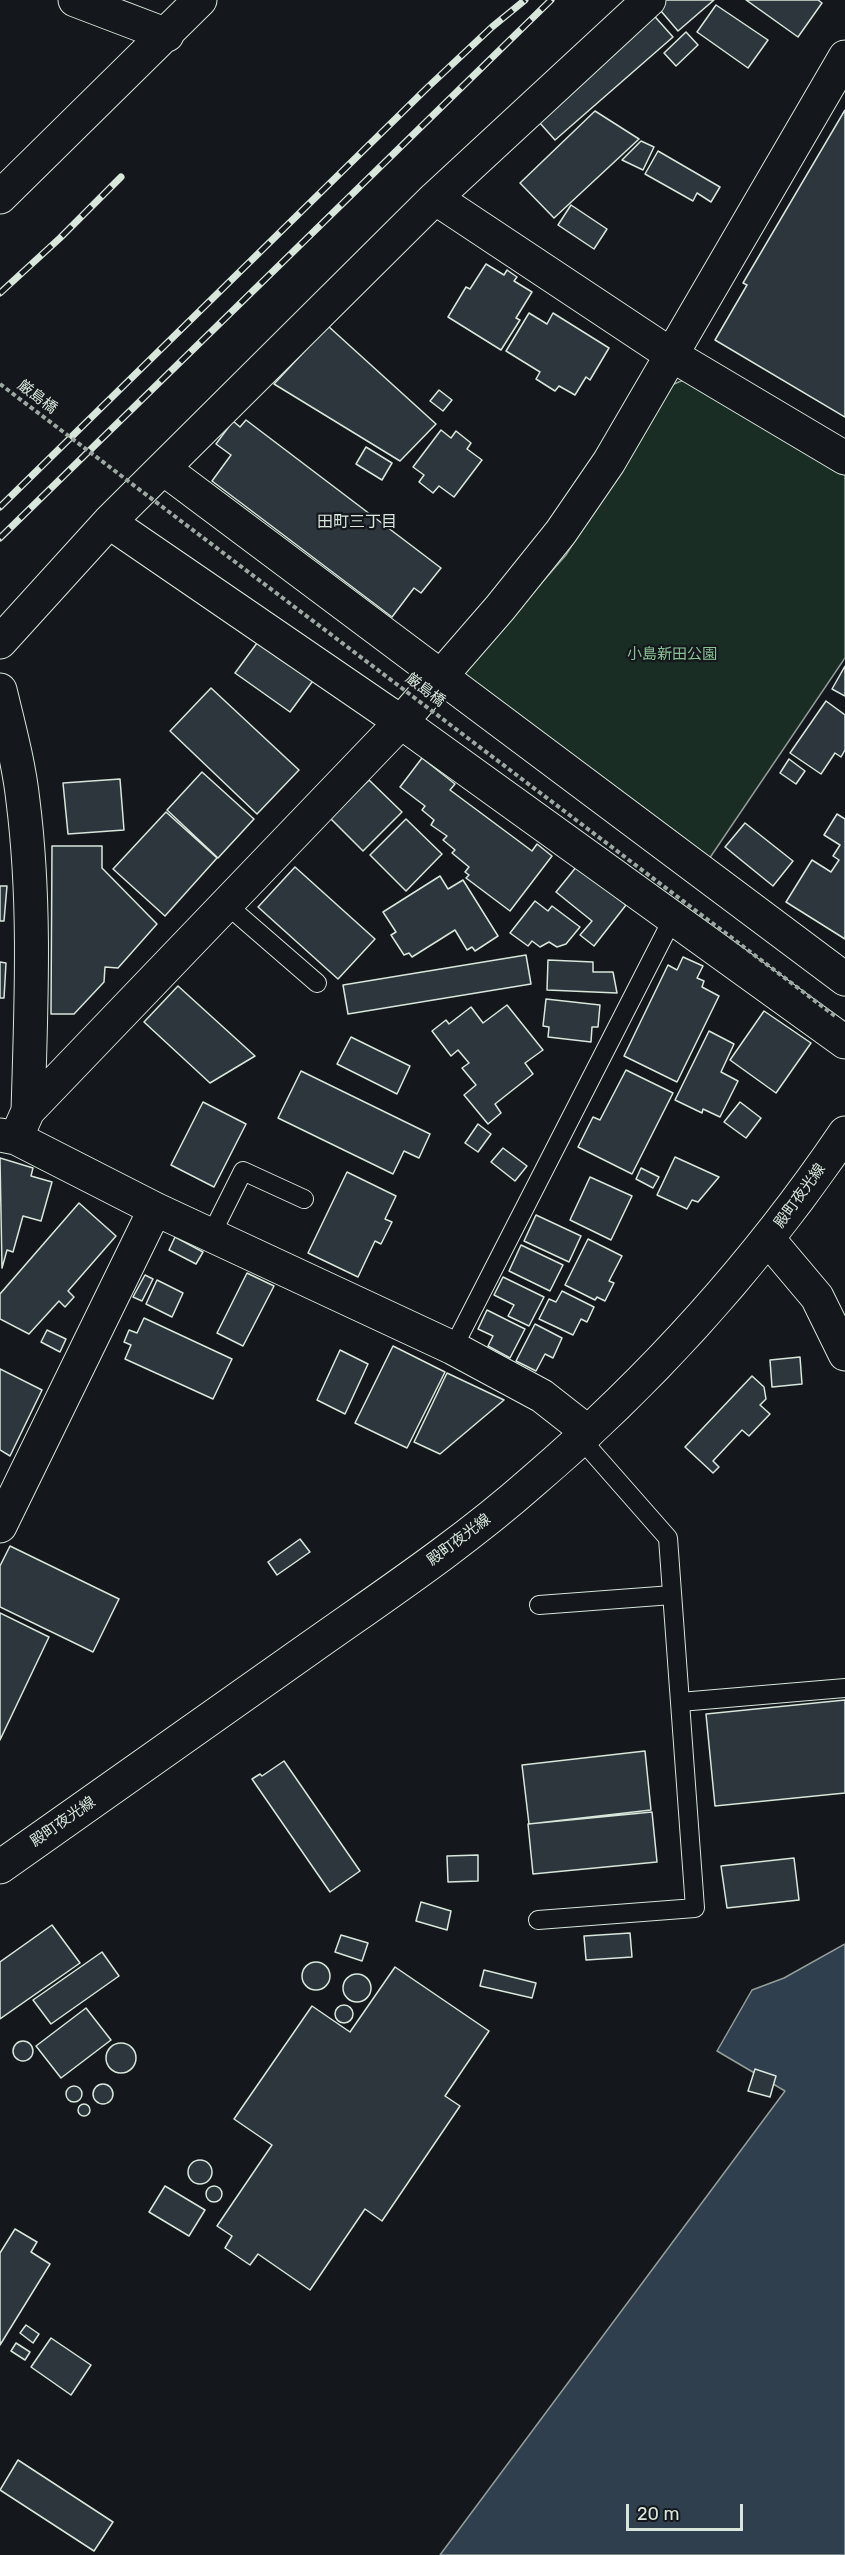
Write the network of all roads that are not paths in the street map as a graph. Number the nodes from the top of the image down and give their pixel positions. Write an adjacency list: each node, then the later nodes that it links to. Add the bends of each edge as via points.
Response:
1 (75, 0): 4 (street)
2 (200, 0): 4 (street)
3 (649, 0): 7 (street)
4 (167, 35): 6 (street)
5 (845, 57): 8 (street)
6 (0, 197)
7 (435, 198): 8 (street); 10 (street)
8 (670, 354): 9 (street); 13 (street, via 609,462 561,532)
9 (845, 458)
10 (164, 469): 11 (street); 13 (street)
11 (109, 522): 12 (street); 15 (street)
12 (0, 642)
13 (441, 677): 15 (street); 18 (street)
14 (0, 690): 21 (street, via 23,801 28,877 31,988)
15 (401, 722): 16 (street); 17 (street)
16 (227, 905): 19 (lane); 21 (street)
17 (673, 918): 20 (street); 27 (lane)
18 (845, 979)
19 (317, 983)
20 (840, 1029)
21 (15, 1128): 24 (street)
22 (845, 1133): 26 (street, 殿町夜光線)
23 (304, 1199): 25 (lane, via 243,1171)
24 (155, 1209): 25 (street); 30 (street)
25 (212, 1235): 27 (street)
26 (769, 1240): 28 (street, via 818,1297); 29 (street, 殿町夜光線, via 653,1370)
27 (453, 1348): 29 (street, via 542,1396)
28 (845, 1354)
29 (585, 1436): 31 (lane, via 668,1538); 35 (street, 殿町夜光線, via 482,1523)
30 (0, 1526)
31 (672, 1595): 32 (lane); 34 (lane)
32 (539, 1605)
33 (845, 1688): 34 (lane)
34 (680, 1702): 36 (lane, via 695,1908)
35 (0, 1867)
36 (538, 1920)

